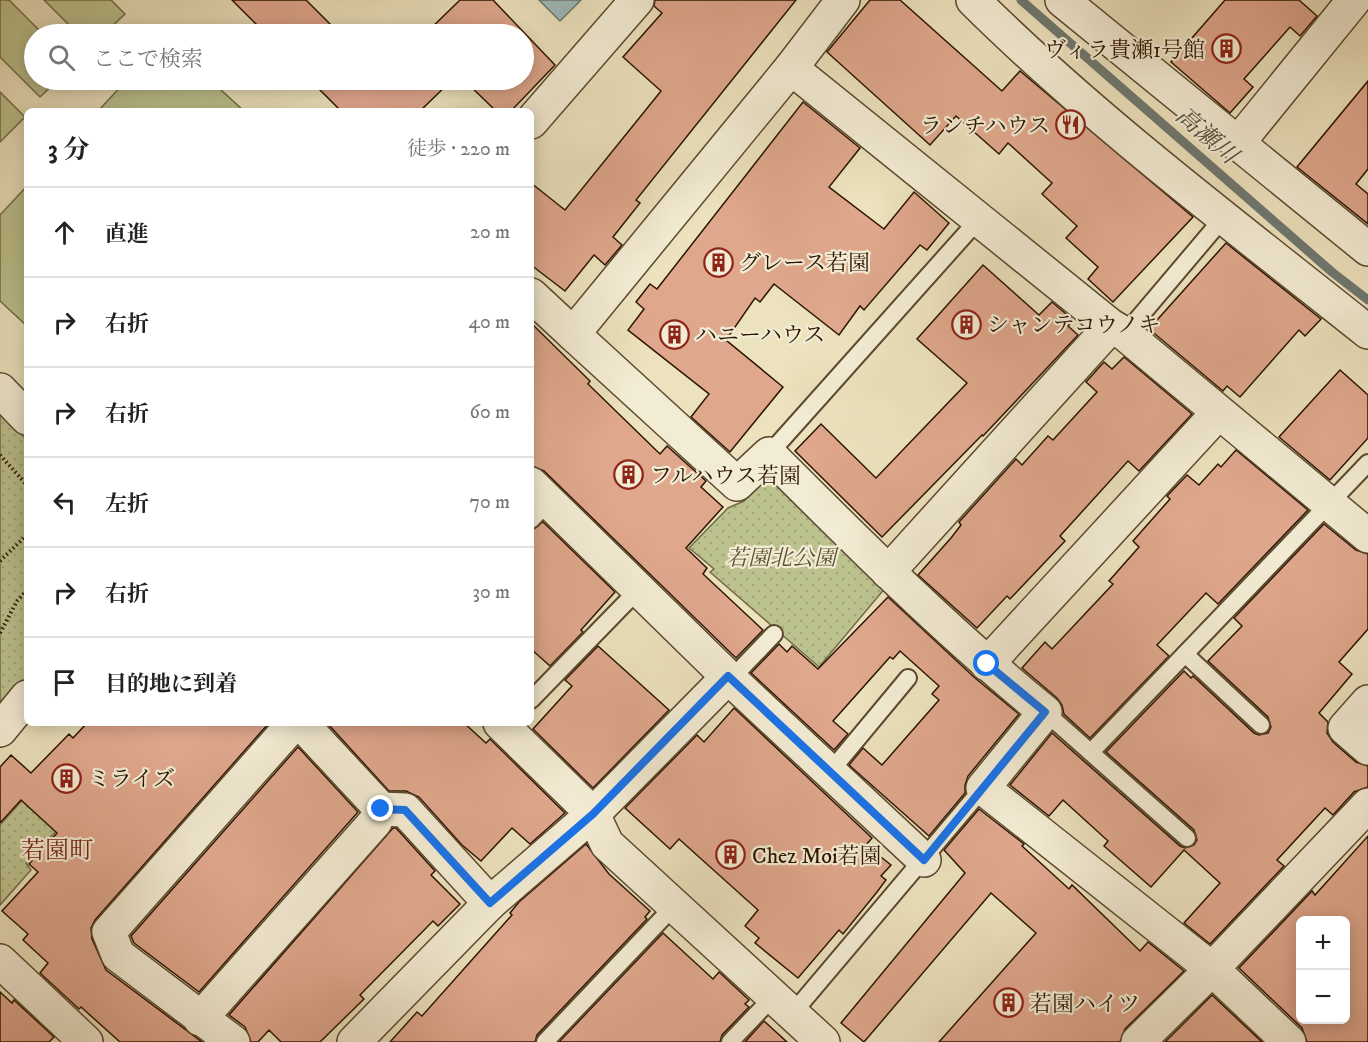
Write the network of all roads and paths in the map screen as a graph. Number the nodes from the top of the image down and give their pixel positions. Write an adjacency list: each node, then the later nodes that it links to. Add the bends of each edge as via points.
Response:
1 (637, 0): 7 (street)
2 (843, 0): 6 (street)
3 (973, 0): 9 (street, via 1152,160)
4 (1062, 0): 8 (street)
5 (1338, 6): 8 (street)
6 (791, 68): 10 (street); 15 (street)
7 (534, 119)
8 (1237, 144): 11 (street)
9 (1224, 217): 13 (lane); 14 (street)
10 (979, 219): 13 (street); 19 (lane)
11 (1368, 249)
12 (534, 298): 15 (street)
13 (1118, 330): 17 (street); 28 (street)
14 (1368, 332)
15 (573, 334): 19 (street, via 736,484)
16 (0, 390): 18 (street)
17 (1218, 413): 24 (street); 34 (street)
18 (24, 415)
19 (769, 453): 28 (street)
20 (0, 455): 22 (path)
21 (1368, 463): 24 (lane)
22 (24, 482)
23 (537, 502): 29 (street)
24 (1328, 504): 25 (street); 33 (lane)
25 (1368, 536)
26 (24, 538): 27 (path)
27 (0, 561)
28 (888, 572): 34 (street)
29 (639, 589): 35 (street); 37 (lane)
30 (24, 593): 31 (path)
31 (0, 633)
32 (774, 633): 35 (lane)
33 (1185, 654): 41 (lane); 47 (lane)
34 (987, 664): 40 (street)
35 (729, 678): 48 (street); 52 (street)
36 (908, 678): 48 (lane)
37 (534, 697)
38 (24, 701): 45 (street)
39 (1368, 702): 46 (street, via 1345,728)
40 (1045, 712): 47 (lane); 49 (street)
41 (1261, 725)
42 (291, 726): 60 (street, via 109,932 118,956)
43 (304, 726): 51 (street)
44 (505, 726): 52 (street)
45 (0, 730)
46 (1368, 748)
47 (1092, 751): 53 (lane)
48 (829, 772): 54 (street)
49 (983, 788): 54 (lane); 58 (street)
50 (1368, 805): 58 (street)
51 (381, 809): 55 (street, via 405,810); 60 (street, via 375,822)
52 (593, 814): 55 (street); 56 (street, via 607,844)
53 (1187, 838)
54 (924, 860): 59 (lane)
55 (490, 903): 63 (street)
56 (674, 906): 59 (street); 64 (lane)
57 (0, 961): 61 (street)
58 (1212, 969): 67 (street); 68 (street)
59 (782, 1006): 65 (lane); 66 (street)
60 (200, 1019): 62 (street)
61 (82, 1041)
62 (232, 1042)
63 (354, 1042)
64 (545, 1042)
65 (730, 1042)
66 (823, 1042)
67 (1138, 1042)
68 (1289, 1042)

